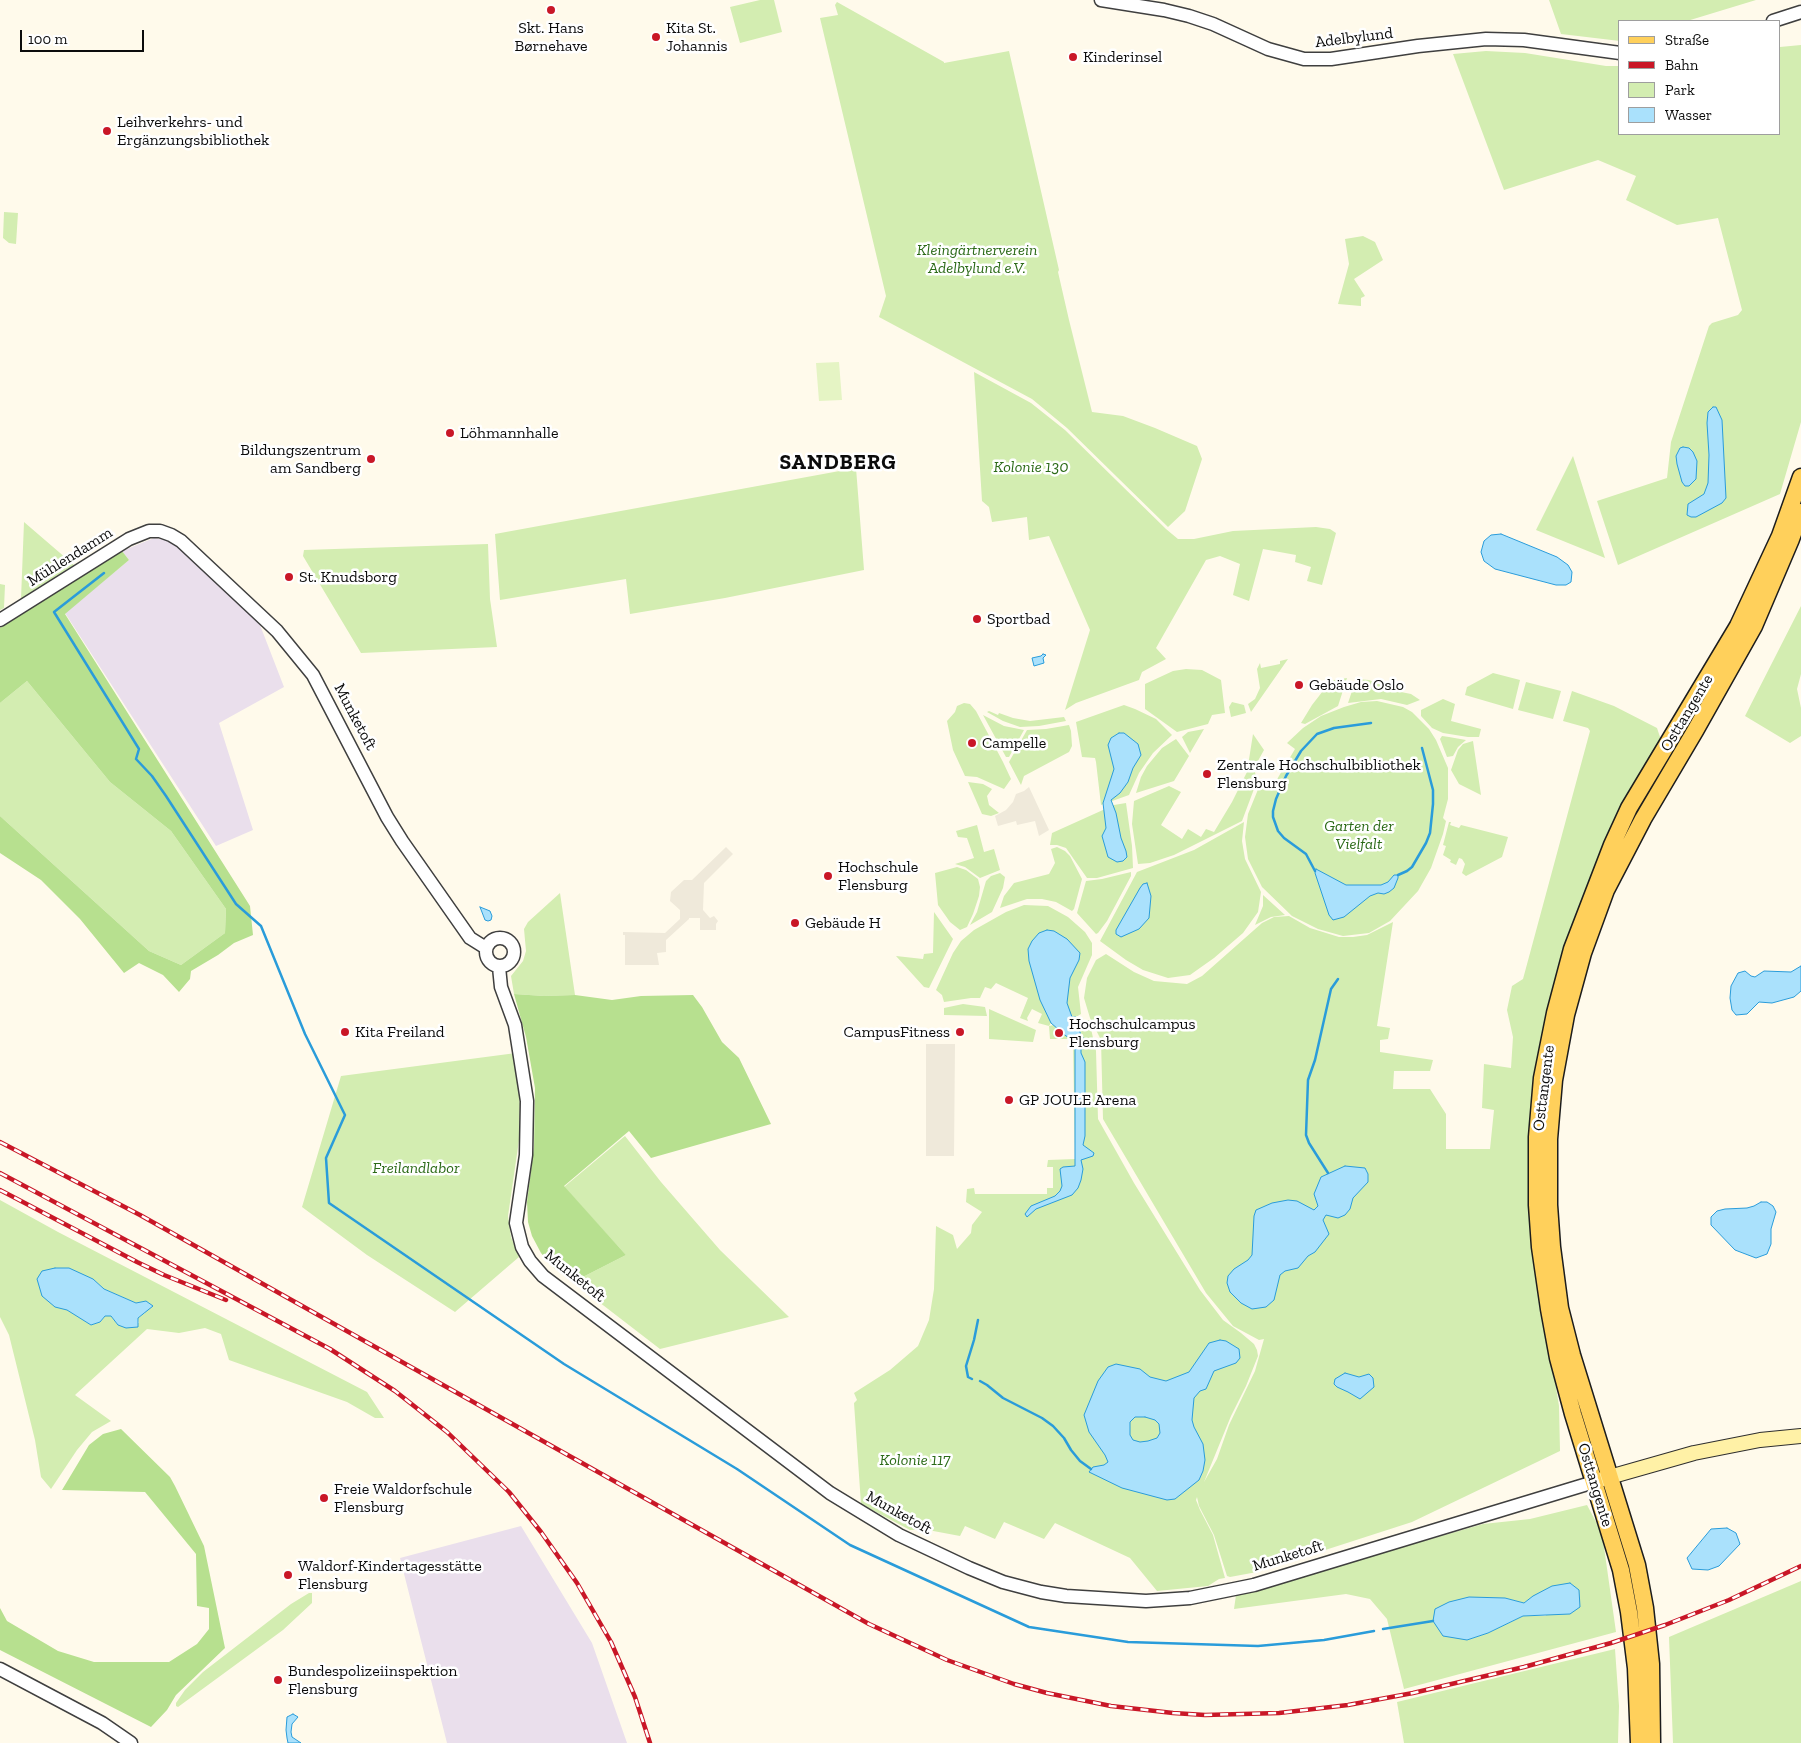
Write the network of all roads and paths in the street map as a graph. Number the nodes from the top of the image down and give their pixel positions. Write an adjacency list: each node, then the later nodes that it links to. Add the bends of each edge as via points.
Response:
1 (1101, 0): 4 (street, Adelbylund, via 1189,16 1268,49 1304,60 1331,60 1486,39 1524,40)
2 (1801, 12): 3 (street)
3 (1776, 20)
4 (1618, 53)
5 (1801, 477): 13 (main road, Osttangente, via 1780,536 1738,626 1629,808 1612,844 1572,948 1555,1013 1542,1078 1537,1137 1540,1247 1558,1358)
6 (1801, 512): 12 (main road, Osttangente, via 1754,626 1606,890 1583,953 1566,1015 1554,1080 1549,1138 1552,1248 1560,1308 1572,1355)
7 (160, 530): 8 (street, Mühlendamm, via 129,539); 9 (street, Munketoft, via 181,541 277,631 313,675 402,841 470,938)
8 (0, 620)
9 (486, 948): 10 (street, Munketoft, via 489,961); 10 (street, via 490,940 499,937 512,944 513,958 506,965)
10 (499, 966): 13 (street, Munketoft, via 500,987 515,1025 526,1100 526,1155 516,1223 530,1262 543,1276 830,1494 899,1535 969,1568 1003,1582 1066,1596 1146,1601 1190,1598 1254,1585)
11 (1801, 1436): 12 (main road, Munketoft, via 1694,1453)
12 (1611, 1477): 13 (main road, Munketoft); 17 (main road, Osttangente, via 1637,1565 1645,1608 1651,1664)
13 (1594, 1482): 16 (main road, Osttangente, via 1621,1570 1629,1612 1636,1668)
14 (0, 1669): 15 (street, via 102,1723)
15 (130, 1743)
16 (1639, 1743)
17 (1652, 1743)

